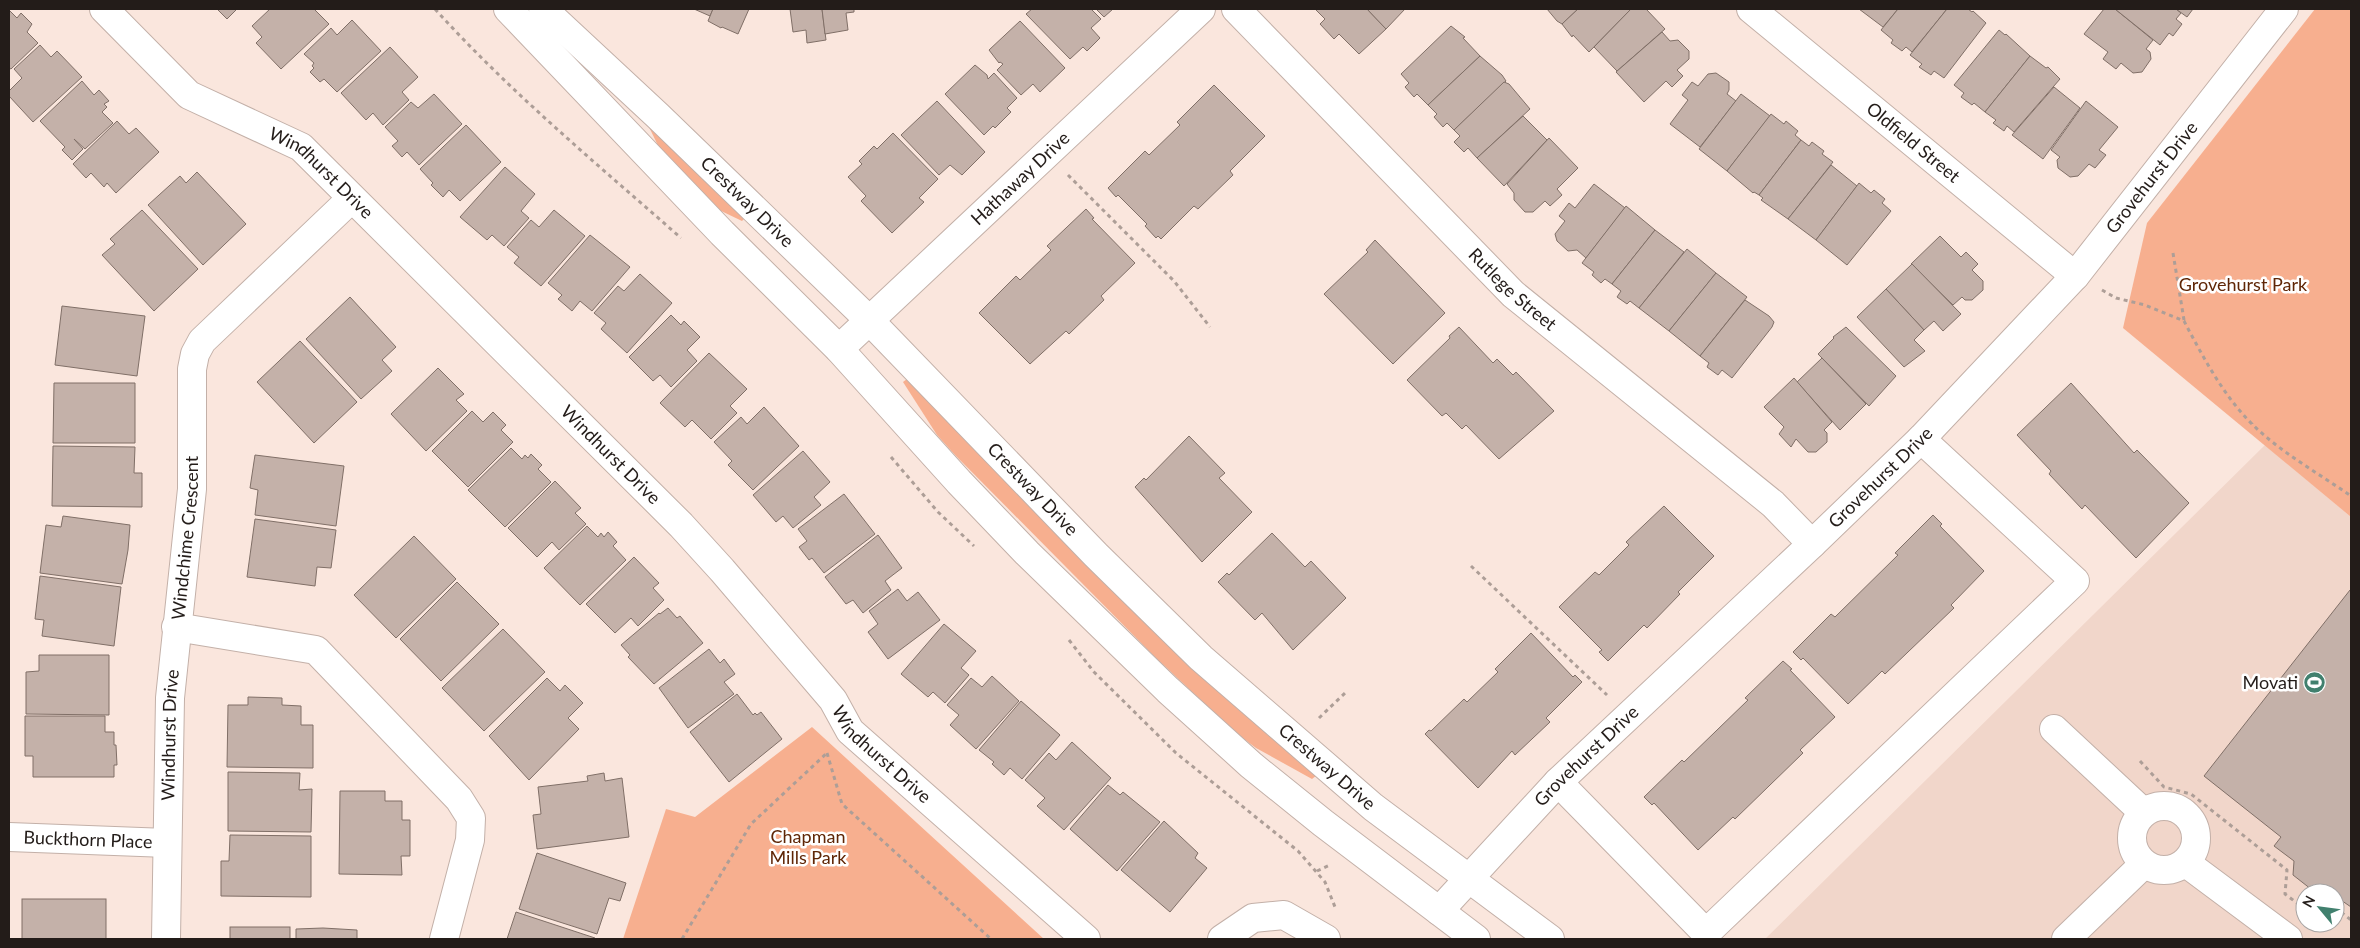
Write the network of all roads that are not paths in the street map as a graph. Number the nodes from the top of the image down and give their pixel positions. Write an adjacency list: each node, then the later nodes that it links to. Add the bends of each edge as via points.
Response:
1 (104, 9): 8 (street, Windhurst Drive, via 188,95 301,147)
2 (508, 9): 11 (street, Crestway Drive, via 722,233)
3 (543, 9): 10 (street, Crestway Drive)
4 (1201, 9): 10 (street, Hathaway Drive)
5 (1236, 9): 13 (street, Rutlege Street, via 1513,294 1773,504)
6 (1751, 9): 9 (street, Oldfield Street)
7 (2284, 9): 9 (street, Grovehurst Drive)
8 (351, 198): 14 (street, Windchime Crescent, via 202,341 195,354 192,369 192,489); 26 (street, Windhurst Drive, via 681,525 833,700 850,731)
9 (2075, 276): 12 (street, Grovehurst Drive)
10 (869, 320): 11 (street, Hathaway Drive); 22 (street, Crestway Drive, via 1096,555 1201,658 1373,807)
11 (839, 349): 23 (street, Crestway Drive, via 958,482 1168,690 1251,766)
12 (1921, 438): 13 (street, Grovehurst Drive); 16 (street, via 2075,581 1706,933)
13 (1812, 544): 16 (street, Grovehurst Drive)
14 (176, 628): 19 (street, Windhurst Drive, via 170,698); 25 (street, Windchime Crescent, via 316,650 459,799 471,818 470,840)
15 (2054, 729): 17 (street)
16 (1558, 782): 22 (street, Grovehurst Drive)
17 (2143, 812): 20 (street, via 2156,806 2170,805 2184,811 2194,823 2197,836 2194,851); 21 (street, via 2134,824 2131,839 2135,853)
18 (9, 837): 19 (street, Buckthorn Place)
19 (167, 844): 24 (street)
20 (2186, 863): 21 (street, via 2172,870 2158,870); 32 (street)
21 (2144, 864): 31 (street)
22 (1468, 878): 23 (street, Grovehurst Drive); 30 (street, Crestway Drive)
23 (1438, 911): 29 (street, Crestway Drive)
24 (166, 939)
25 (444, 939)
26 (1086, 939)
27 (1222, 939): 28 (street, via 1252,918 1284,915)
28 (1325, 939)
29 (1476, 939)
30 (1550, 939)
31 (2066, 939)
32 (2288, 939)

